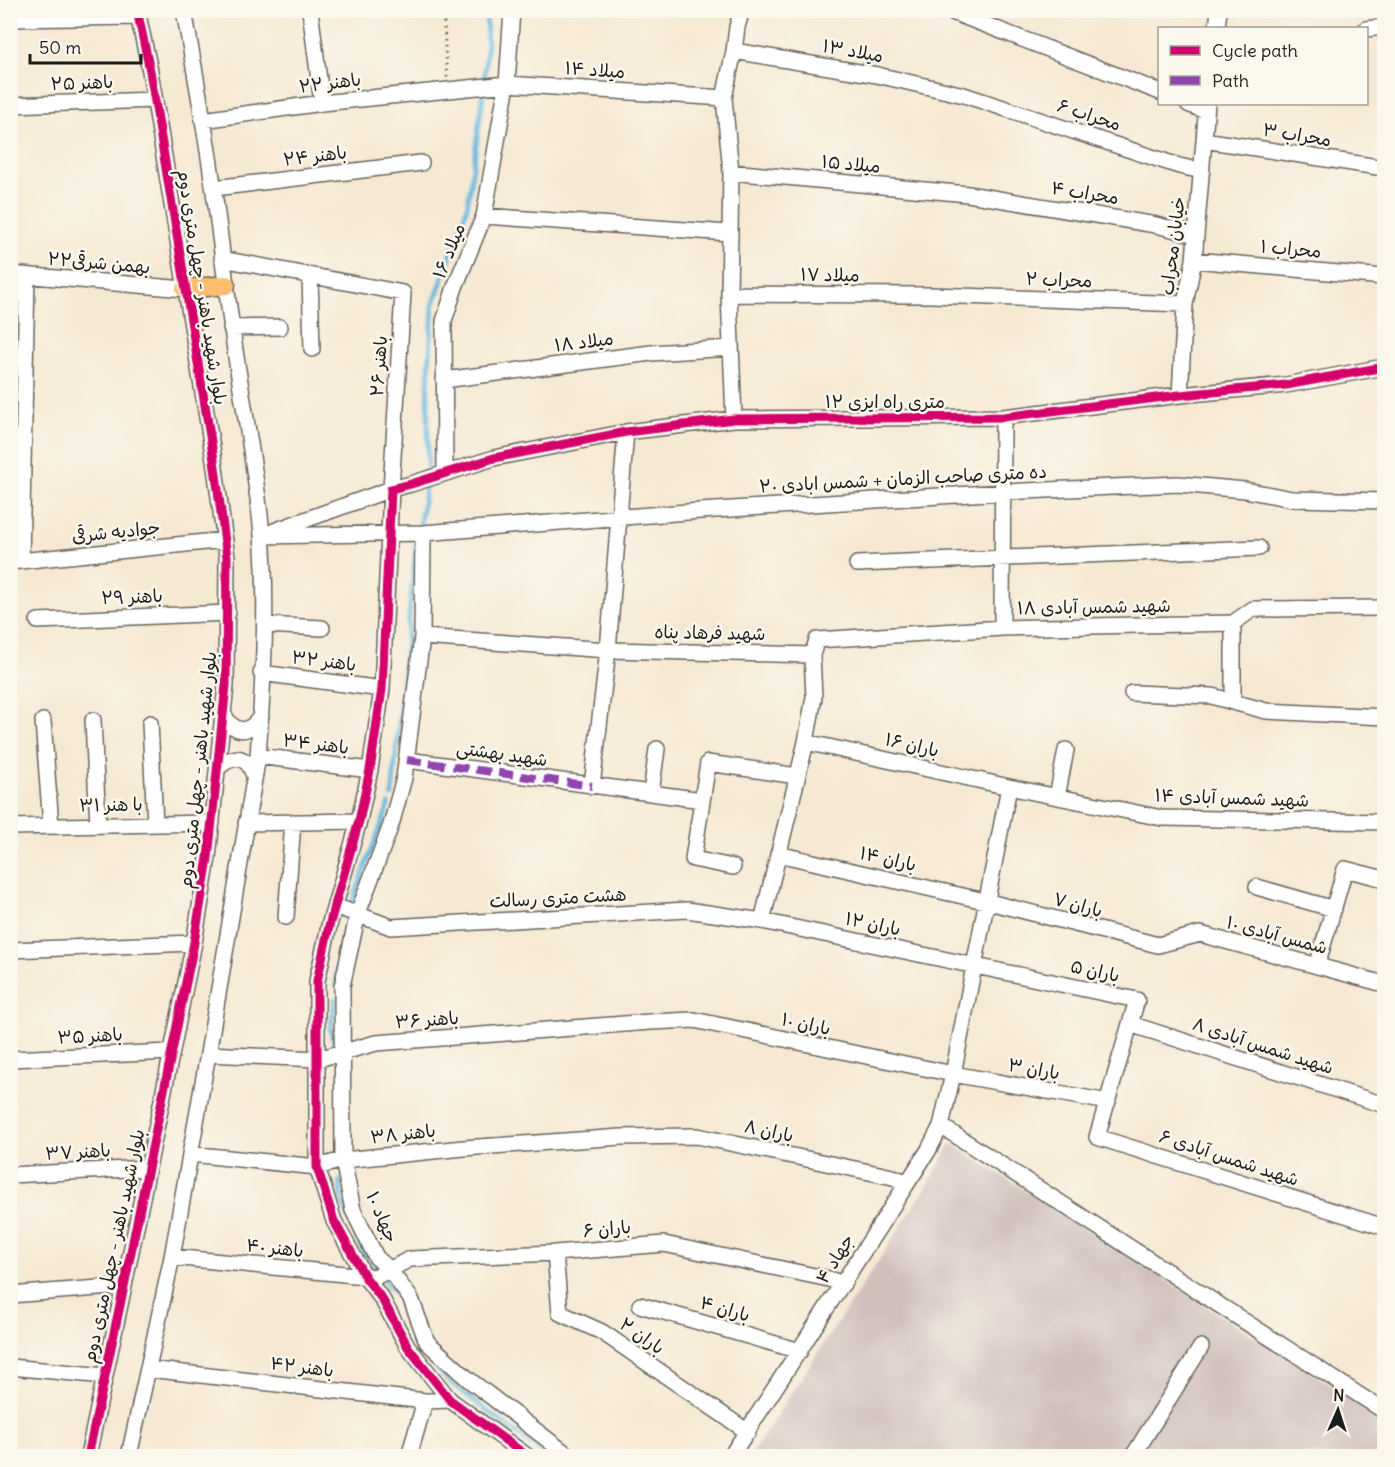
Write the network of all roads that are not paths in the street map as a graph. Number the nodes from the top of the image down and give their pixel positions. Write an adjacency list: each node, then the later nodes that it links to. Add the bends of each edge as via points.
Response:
1 (184, 10): 22 (street, بلوار شهید باهنر - چهل متری دوم)
2 (310, 10): 19 (street)
3 (512, 10): 13 (street)
4 (742, 10): 12 (street)
5 (947, 10): 15 (street)
6 (1219, 10): 9 (street)
7 (137, 14): 8 (street); 18 (street, بلوار شهید باهنر - چهل متری دوم)
8 (10, 19)
9 (1217, 27)
10 (1384, 27): 11 (street)
11 (1368, 29)
12 (734, 51): 16 (street, میلاد ۱۳, via 877,75); 17 (street)
13 (507, 84): 14 (street, میلاد ۱۴); 17 (street, میلاد ۱۴); 30 (street)
14 (455, 88): 19 (street, باهنر ۲۲)
15 (1158, 91)
16 (964, 95): 26 (street, محراب ۶)
17 (724, 98): 27 (street)
18 (155, 100): 20 (street, باهنر ۲۵); 40 (street, بلوار شهید باهنر - چهل متری دوم)
19 (321, 104): 22 (street, باهنر ۲۲)
20 (10, 105)
21 (1206, 107): 23 (street, خیابان محراب)
22 (203, 120): 28 (street, بلوار شهید باهنر - چهل متری دوم)
23 (1204, 140): 25 (street, محراب ۳); 26 (street, خیابان محراب)
24 (421, 163): 28 (street, باهنر ۲۴)
25 (1384, 168)
26 (1202, 171): 32 (street, خیابان محراب)
27 (731, 172): 29 (street, میلاد ۱۵); 31 (street)
28 (214, 188): 33 (street, بلوار شهید باهنر - چهل متری دوم)
29 (968, 194): 32 (street, محراب ۴)
30 (484, 216): 31 (street, میلاد ۱۶); 49 (street, میلاد ۱۶, via 444,321)
31 (729, 233): 41 (street)
32 (1196, 235): 34 (street, خیابان محراب)
33 (222, 259): 36 (street, باهنر ۲۶); 39 (street, بلوار شهید باهنر - چهل متری دوم)
34 (1194, 260): 38 (street, محراب ۱); 43 (street, خیابان محراب)
35 (10, 274): 37 (street, ۲۲بهمن شرقی)
36 (310, 276): 47 (street); 57 (street, باهنر ۲۶, via 403,293)
37 (27, 277): 40 (street, ۲۲بهمن شرقی); 51 (street)
38 (1384, 277)
39 (226, 285): 40 (main road); 45 (street, بلوار شهید باهنر - چهل متری دوم)
40 (185, 289): 64 (street, بلوار شهید باهنر - چهل متری دوم)
41 (729, 294): 42 (street, میلاد ۱۷); 46 (street)
42 (931, 295): 43 (street, محراب ۲)
43 (1185, 304): 50 (street, خیابان محراب)
44 (280, 327): 45 (street)
45 (231, 328): 63 (street, بلوار شهید باهنر - چهل متری دوم, via 252,448)
46 (731, 348): 49 (street, میلاد ۱۸, via 651,353); 53 (street)
47 (312, 349)
48 (1384, 367): 50 (street, ۱۲ متری راه ایزی, via 1286,385)
49 (444, 380): 56 (street, میلاد ۱۶)
50 (1180, 395): 52 (street, ۱۲ متری راه ایزی)
51 (18, 397): 55 (street)
52 (1003, 417): 53 (street, ۱۲ متری راه ایزی); 58 (street)
53 (735, 419): 54 (street, ۱۲ متری راه ایزی)
54 (626, 432): 56 (street, ۱۲ متری راه ایزی, via 494,458); 60 (street)
55 (18, 454): 67 (street)
56 (441, 475): 57 (street, ۱۲ متری راه ایزی)
57 (391, 489): 62 (street); 63 (street)
58 (1004, 492): 59 (street, ده متری صاحب الزمان + شمس ابادی ۲۰, via 1178,484 1292,499); 60 (street, ده متری صاحب الزمان + شمس ابادی ۲۰); 66 (street)
59 (1384, 501)
60 (620, 516): 61 (street, ده متری صاحب الزمان + شمس ابادی ۲۰); 77 (street)
61 (423, 533): 62 (street, ده متری صاحب الزمان + شمس ابادی ۲۰); 76 (street, جهاد ۱۰)
62 (388, 535): 63 (street, ده متری صاحب الزمان + شمس ابادی ۲۰); 80 (street)
63 (262, 536): 73 (street, بلوار شهید باهنر - چهل متری دوم)
64 (225, 540): 67 (street, جوادیه شرقی); 70 (street, بلوار شهید باهنر - چهل متری دوم)
65 (1258, 548): 66 (street)
66 (1004, 560): 68 (street); 75 (street)
67 (16, 562)
68 (857, 564)
69 (1384, 608): 72 (street, شهید شمس آبادی ۱۸, via 1253,609)
70 (228, 613): 71 (street, باهنر ۲۹); 83 (street, بلوار شهید باهنر - چهل متری دوم)
71 (38, 621)
72 (1233, 623): 75 (street, شهید شمس آبادی ۱۸); 82 (street)
73 (265, 625): 74 (street); 79 (street, بلوار شهید باهنر - چهل متری دوم)
74 (322, 628)
75 (1002, 628): 78 (street, شهید شمس آبادی ۱۸, via 817,640)
76 (422, 637): 77 (street, شهید فرهاد پناه); 93 (street, جهاد ۱۰)
77 (608, 650): 78 (street, شهید فرهاد پناه); 98 (street)
78 (812, 655): 89 (street, via 814,697)
79 (261, 673): 80 (street, باهنر ۳۲); 84 (street, بلوار شهید باهنر - چهل متری دوم)
80 (382, 689): 95 (street)
81 (1132, 693): 82 (street, via 1212,696)
82 (1233, 702): 85 (street, via 1266,711)
83 (224, 715): 84 (street, via 230,726 242,730 254,726); 94 (street, بلوار شهید باهنر - چهل متری دوم)
84 (261, 716): 92 (street, بلوار شهید باهنر - چهل متری دوم)
85 (1384, 717)
86 (93, 720): 109 (street)
87 (43, 721): 110 (street)
88 (150, 723): 108 (street)
89 (806, 742): 97 (street); 99 (street, باران ۱۶)
90 (657, 749): 100 (street)
91 (1066, 750): 101 (street)
92 (258, 756): 95 (street, باهنر ۳۴); 96 (street, بلوار شهید باهنر - چهل متری دوم)
93 (407, 760): 98 (street, شهید بهشتی); 119 (street, جهاد ۱۰, via 391,825)
94 (218, 768): 96 (street, via 227,759 239,758 250,765); 106 (street, بلوار شهید باهنر - چهل متری دوم)
95 (370, 770): 103 (street)
96 (254, 776): 107 (street, بلوار شهید باهنر - چهل متری دوم)
97 (797, 776): 102 (street, via 708,763); 112 (street)
98 (591, 786): 100 (street, شهید بهشتی)
99 (1009, 787): 101 (street, شهید شمس آبادی ۱۴); 116 (street, جهاد ۴)
100 (651, 794): 102 (street, شهید بهشتی)
101 (1057, 797): 105 (street, شهید شمس آبادی ۱۴, via 1162,818)
102 (702, 800): 113 (street, via 693,859)
103 (359, 820): 104 (street); 117 (street)
104 (293, 822): 107 (street); 120 (street)
105 (1384, 822)
106 (212, 823): 108 (street, با هنر ۳۱); 122 (street, بلوار شهید باهنر - چهل متری دوم)
107 (246, 823): 132 (street, بلوار شهید باهنر - چهل متری دوم)
108 (155, 824): 109 (street, با هنر ۳۱)
109 (98, 825): 110 (street, با هنر ۳۱)
110 (51, 826): 111 (street, با هنر ۳۱)
111 (10, 827)
112 (778, 854): 116 (street, باران ۱۴); 121 (street)
113 (733, 867)
114 (1384, 879): 118 (street, via 1345,869)
115 (1257, 887): 118 (street)
116 (988, 902): 123 (street, باران ۷); 125 (street, جهاد ۴)
117 (335, 906): 119 (street, هشت متری رسالت); 134 (street, via 317,981)
118 (1334, 909): 126 (street)
119 (358, 913): 121 (street, هشت متری رسالت, via 391,927 687,910); 130 (street, جهاد ۱۰, via 342,986)
120 (286, 917)
121 (762, 921): 125 (street, باران ۱۲)
122 (194, 942): 124 (street); 131 (street, بلوار شهید باهنر - چهل متری دوم)
123 (1158, 945): 126 (street, شمس آبادی ۱۰, via 1200,934)
124 (10, 950)
125 (976, 966): 129 (street, باران ۵, via 1137,1000); 135 (street, جهاد ۴)
126 (1317, 966): 127 (street, شمس آبادی ۱۰)
127 (1384, 984)
128 (650, 1022): 130 (street, باهنر ۳۶, via 376,1043); 135 (street, باران ۱۰, via 694,1020)
129 (1130, 1024): 136 (street, باران ۵); 137 (street, شهید شمس آبادی ۸)
130 (343, 1051): 134 (street, باهنر ۳۶); 141 (street, جهاد ۱۰)
131 (171, 1052): 133 (street, باهنر ۳۵); 143 (street, بلوار شهید باهنر - چهل متری دوم)
132 (208, 1054): 134 (street, باهنر ۳۶); 140 (street, بلوار شهید باهنر - چهل متری دوم)
133 (10, 1059)
134 (318, 1059): 142 (street)
135 (953, 1074): 136 (street, باران ۳); 138 (street, جهاد ۴)
136 (1108, 1102): 146 (street, شهید شمس آبادی ۶, via 1097,1137)
137 (1384, 1105)
138 (941, 1126): 145 (street, جهاد ۴); 161 (street)
139 (621, 1137): 141 (street, باهنر ۳۸); 145 (street, باران ۸, via 697,1136)
140 (190, 1154): 142 (street, باهنر ۳۸); 148 (street, بلوار شهید باهنر - چهل متری دوم)
141 (343, 1160): 142 (street, باهنر ۳۸); 149 (street, جهاد ۱۰, via 353,1210 376,1257)
142 (317, 1167): 149 (street, via 334,1221)
143 (147, 1168): 144 (street, باهنر ۳۷); 151 (street, بلوار شهید باهنر - چهل متری دوم)
144 (10, 1175)
145 (906, 1182): 150 (street, جهاد ۴)
146 (1384, 1227)
147 (555, 1253): 149 (street, باران ۶, via 410,1259); 150 (street, باران ۶, via 664,1244); 162 (street, باران ۲, via 560,1313 602,1332)
148 (172, 1257): 149 (street, باهنر ۴۰); 157 (street, بلوار شهید باهنر - چهل متری دوم)
149 (378, 1274): 159 (street, via 382,1299 408,1347); 167 (street, جهاد ۱۰, via 411,1299 427,1342 468,1379)
150 (843, 1284): 155 (street, جهاد ۴)
151 (124, 1286): 152 (street); 158 (street, بلوار شهید باهنر - چهل متری دوم)
152 (10, 1295)
153 (640, 1305): 155 (street, باران ۴)
154 (1201, 1347): 169 (street)
155 (801, 1351): 162 (street, جهاد ۴)
156 (10, 1367): 158 (street)
157 (149, 1369): 160 (street, باهنر ۴۲); 164 (street, بلوار شهید باهنر - چهل متری دوم)
158 (105, 1376): 163 (street, بلوار شهید باهنر - چهل متری دوم)
159 (450, 1400): 160 (street, باهنر ۴۲); 166 (street)
160 (425, 1401): 165 (street)
161 (1384, 1411)
162 (748, 1432): 168 (street, جهاد ۴)
163 (88, 1456)
164 (129, 1456)
165 (409, 1456)
166 (527, 1456)
167 (569, 1456)
168 (731, 1456)
169 (1133, 1456)

